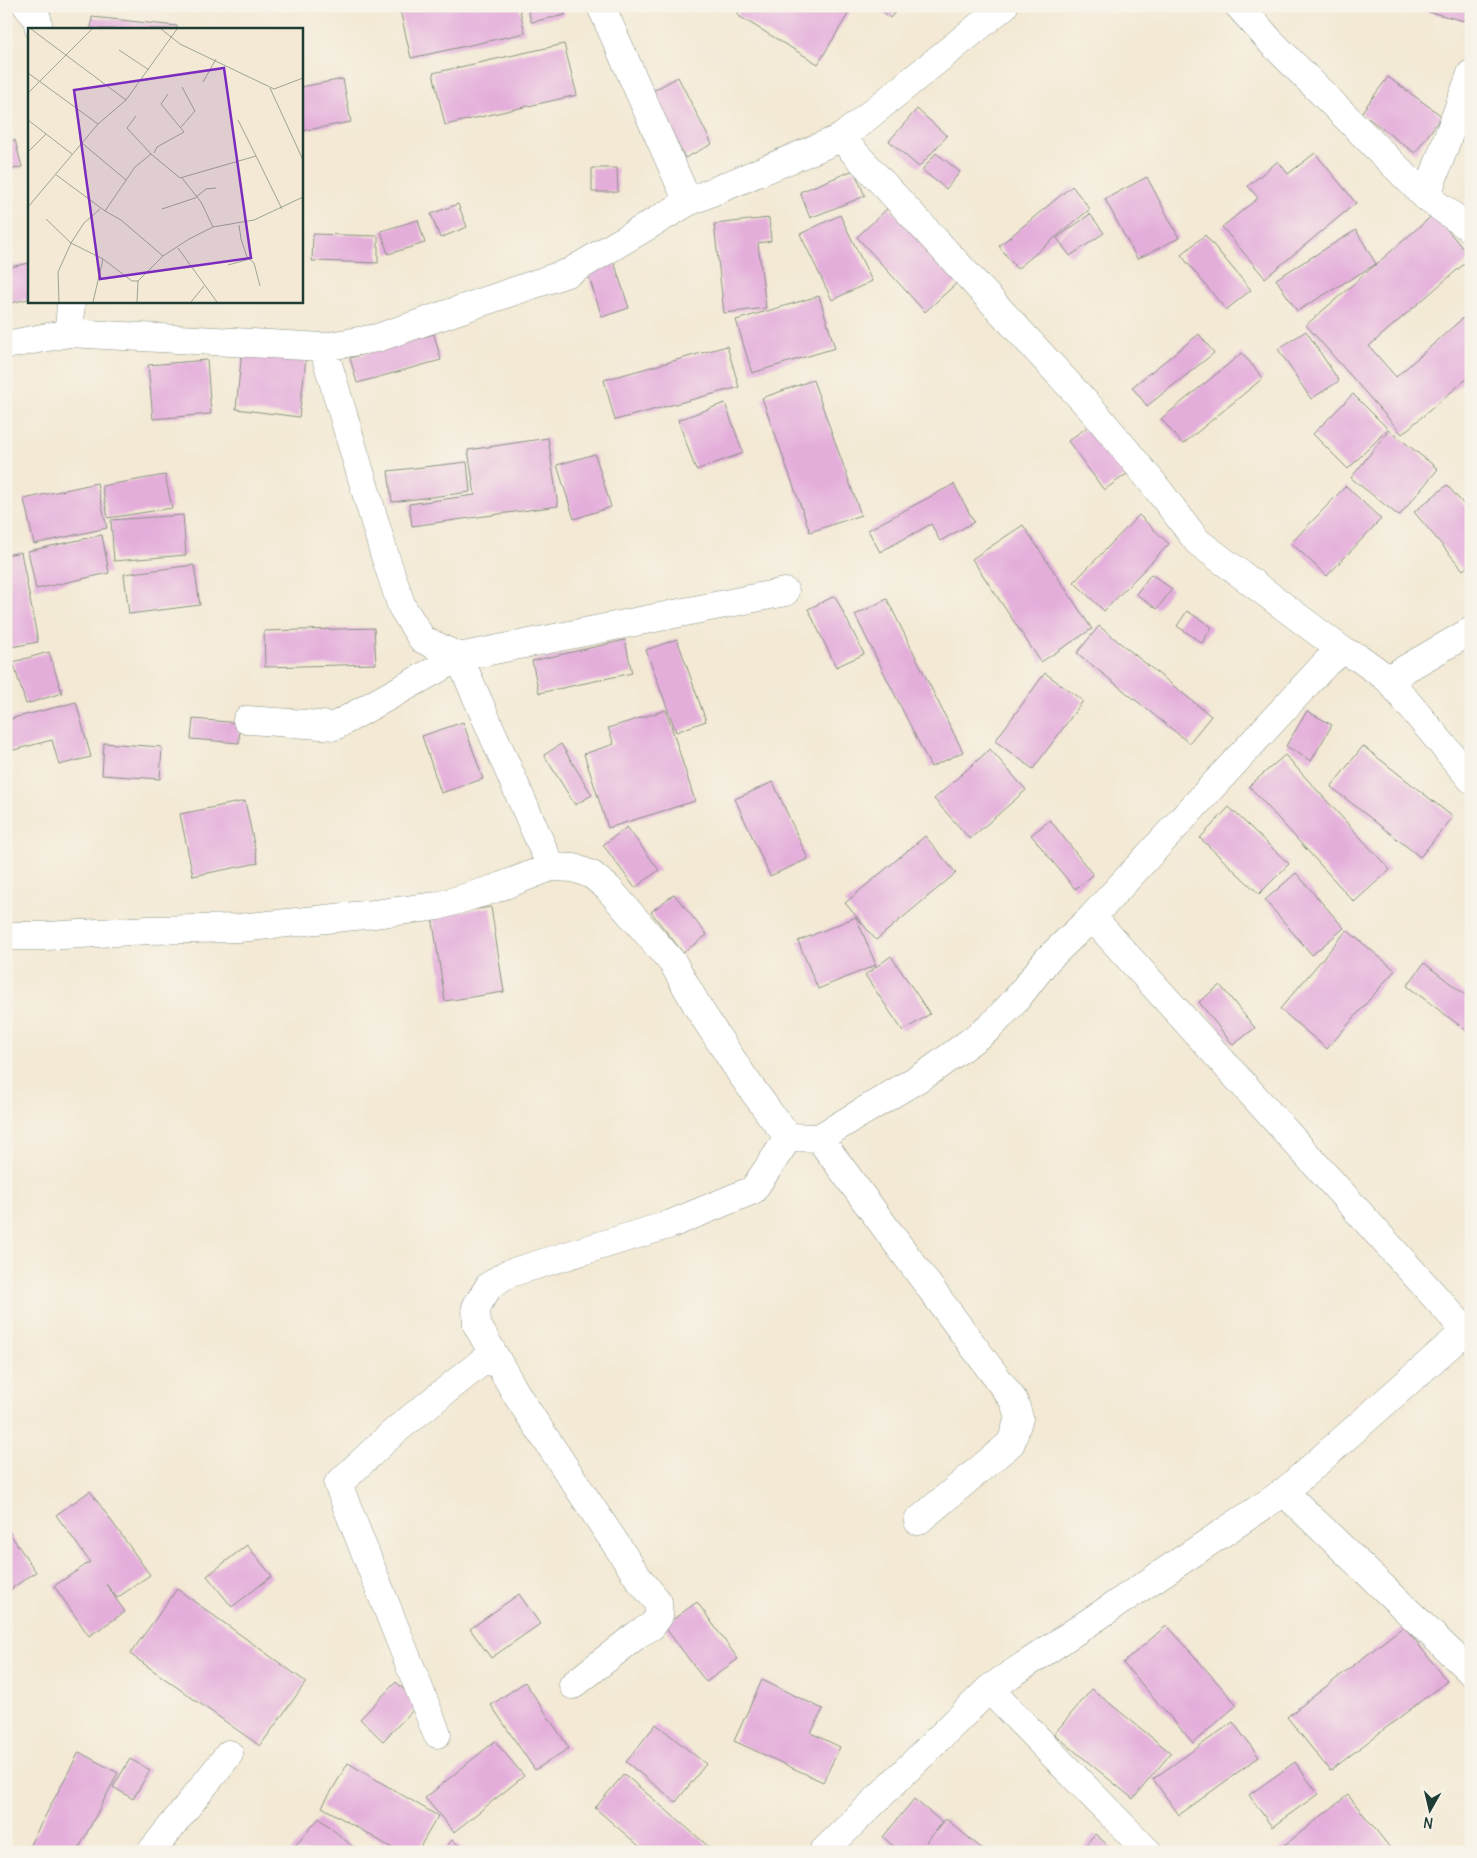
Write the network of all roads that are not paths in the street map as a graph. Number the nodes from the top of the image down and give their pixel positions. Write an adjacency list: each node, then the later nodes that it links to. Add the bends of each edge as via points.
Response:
1 (27, 6): 5 (street, via 37,18)
2 (601, 6): 9 (street)
3 (1004, 6): 7 (street)
4 (1239, 6): 8 (street)
5 (39, 28)
6 (1471, 74): 8 (street)
7 (841, 138): 9 (street); 17 (street, via 1095,413 1198,542)
8 (1426, 197): 10 (street)
9 (688, 202): 14 (street, via 570,272 377,338)
10 (1471, 229)
11 (71, 302): 12 (street)
12 (69, 333): 13 (street); 14 (street)
13 (6, 344)
14 (323, 347): 18 (street, via 402,607 422,639)
15 (785, 592): 18 (street)
16 (1471, 631): 19 (street)
17 (1344, 651): 19 (street); 23 (street, via 1327,662)
18 (459, 657): 20 (street, via 335,726); 22 (street)
19 (1388, 679): 21 (street)
20 (247, 720)
21 (1471, 779)
22 (551, 867): 24 (street, via 447,903 410,909 240,928); 25 (street, via 574,868 592,875 673,962 742,1075)
23 (1092, 917): 26 (street, via 1048,960 989,1028 929,1072); 27 (street)
24 (6, 936)
25 (789, 1137): 26 (street); 28 (street, via 753,1190 671,1224 507,1274 489,1286 476,1307 477,1325)
26 (819, 1138): 30 (street, via 1014,1401 1020,1418 1011,1443)
27 (1468, 1328): 29 (street)
28 (493, 1353): 32 (street, via 518,1397 639,1579 658,1602 659,1616 652,1626); 34 (street, via 395,1431 338,1484)
29 (1284, 1492): 31 (street); 33 (street)
30 (918, 1521)
31 (1471, 1672)
32 (573, 1685)
33 (988, 1689): 37 (street); 38 (street)
34 (437, 1734)
35 (229, 1754): 36 (street)
36 (152, 1852)
37 (823, 1852)
38 (1148, 1852)

